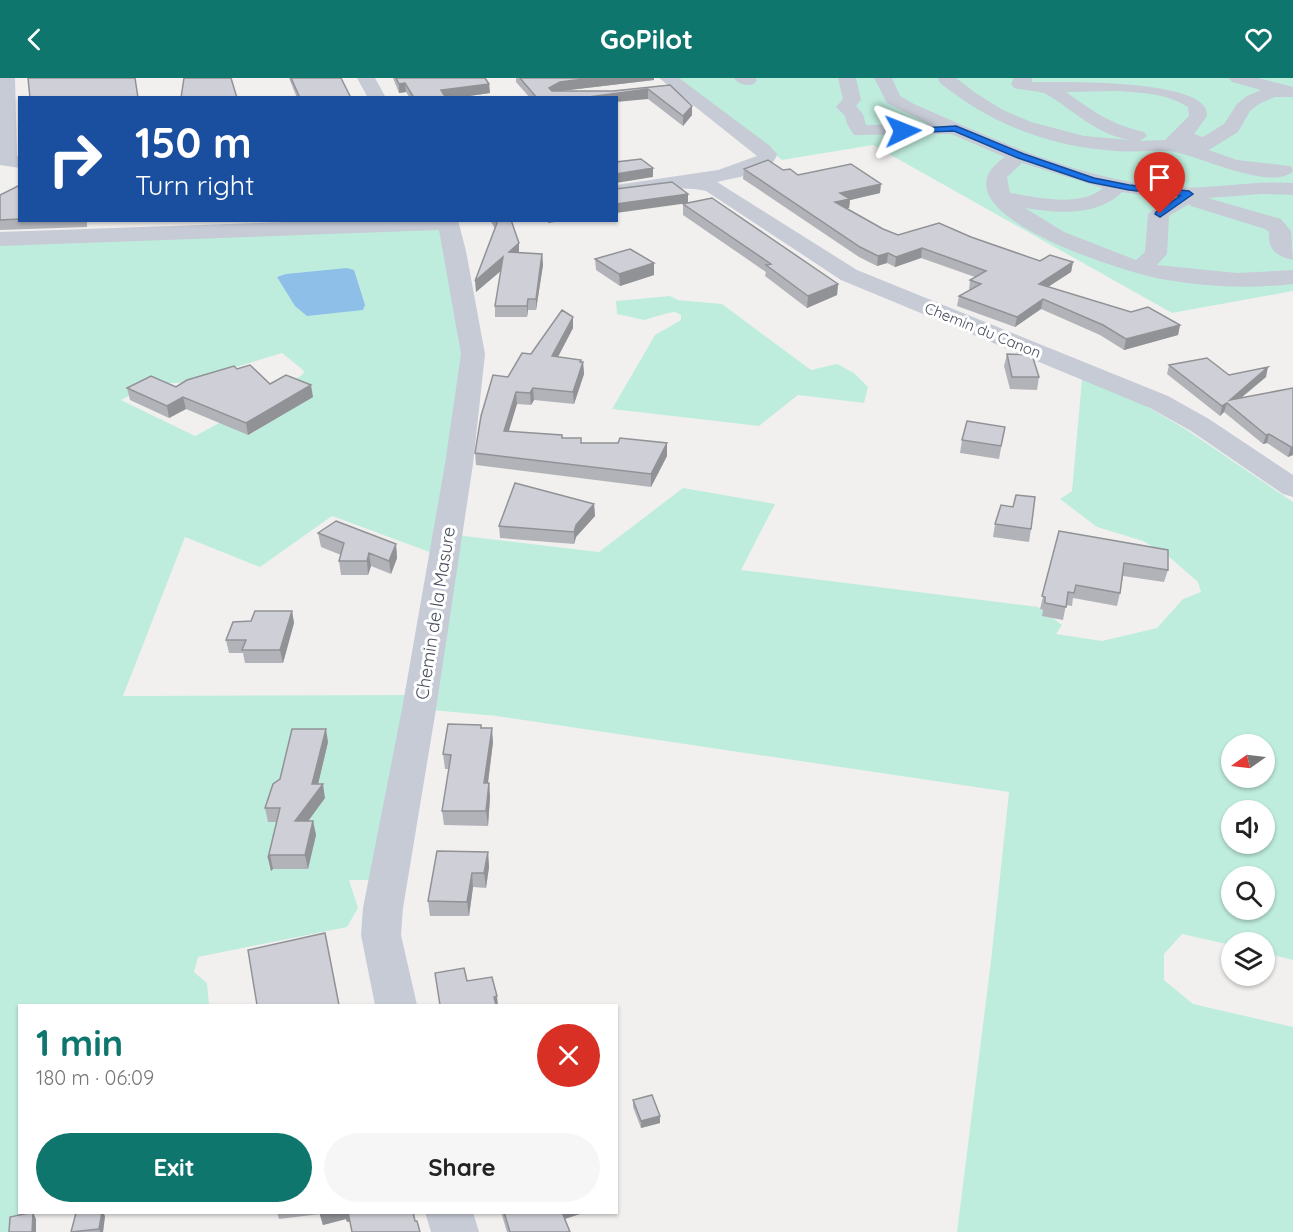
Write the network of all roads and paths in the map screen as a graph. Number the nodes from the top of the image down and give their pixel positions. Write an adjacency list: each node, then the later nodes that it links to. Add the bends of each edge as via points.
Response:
1 (6, 78): 17 (street)
2 (366, 78): 14 (street)
3 (847, 78): 18 (street, via 852,100 845,107 854,114 861,131)
4 (883, 78): 18 (street, via 893,99 900,104)
5 (942, 78): 6 (street); 19 (street, via 997,112 1041,132 1104,145)
6 (972, 78)
7 (1023, 78): 12 (street, via 1020,84 1024,86)
8 (1222, 78): 15 (street, via 1239,91)
9 (1238, 78): 15 (street, via 1293,92 1272,93)
10 (1086, 79): 12 (street); 13 (street)
11 (666, 83): 23 (street, via 767,154 766,159 755,165)
12 (1048, 87): 16 (street)
13 (1155, 87): 16 (street, via 1139,97); 19 (street, via 1192,100 1198,109)
14 (376, 96)
15 (1247, 104): 19 (street, via 1231,128)
16 (1086, 114): 19 (street, via 1120,133)
17 (13, 119): 21 (street, via 7,161)
18 (956, 129): 20 (street)
19 (1185, 144): 22 (street, via 1219,162)
20 (1021, 156): 24 (street); 27 (street, via 996,178 996,189)
21 (18, 162)
22 (1287, 179): 26 (street); 28 (street)
23 (672, 184): 25 (street); 34 (street, Chemin du Canon, via 713,187 849,275 1159,402)
24 (1117, 186): 26 (street); 27 (street, via 1108,196 1081,203 1055,205)
25 (618, 191)
26 (1186, 196): 31 (street, via 1273,225 1280,231 1279,245); 32 (street, via 1160,214 1156,254)
27 (1005, 199): 32 (street, via 1025,217 1061,239 1102,258)
28 (1293, 205)
29 (447, 222): 30 (street); 35 (street, Chemin de la Masure, via 472,354 459,464 383,908 381,936)
30 (0, 239)
31 (1293, 253)
32 (1140, 268): 33 (street, via 1209,278)
33 (1293, 277)
34 (1293, 488)
35 (396, 1004)
36 (450, 1214): 37 (street)
37 (455, 1232)

